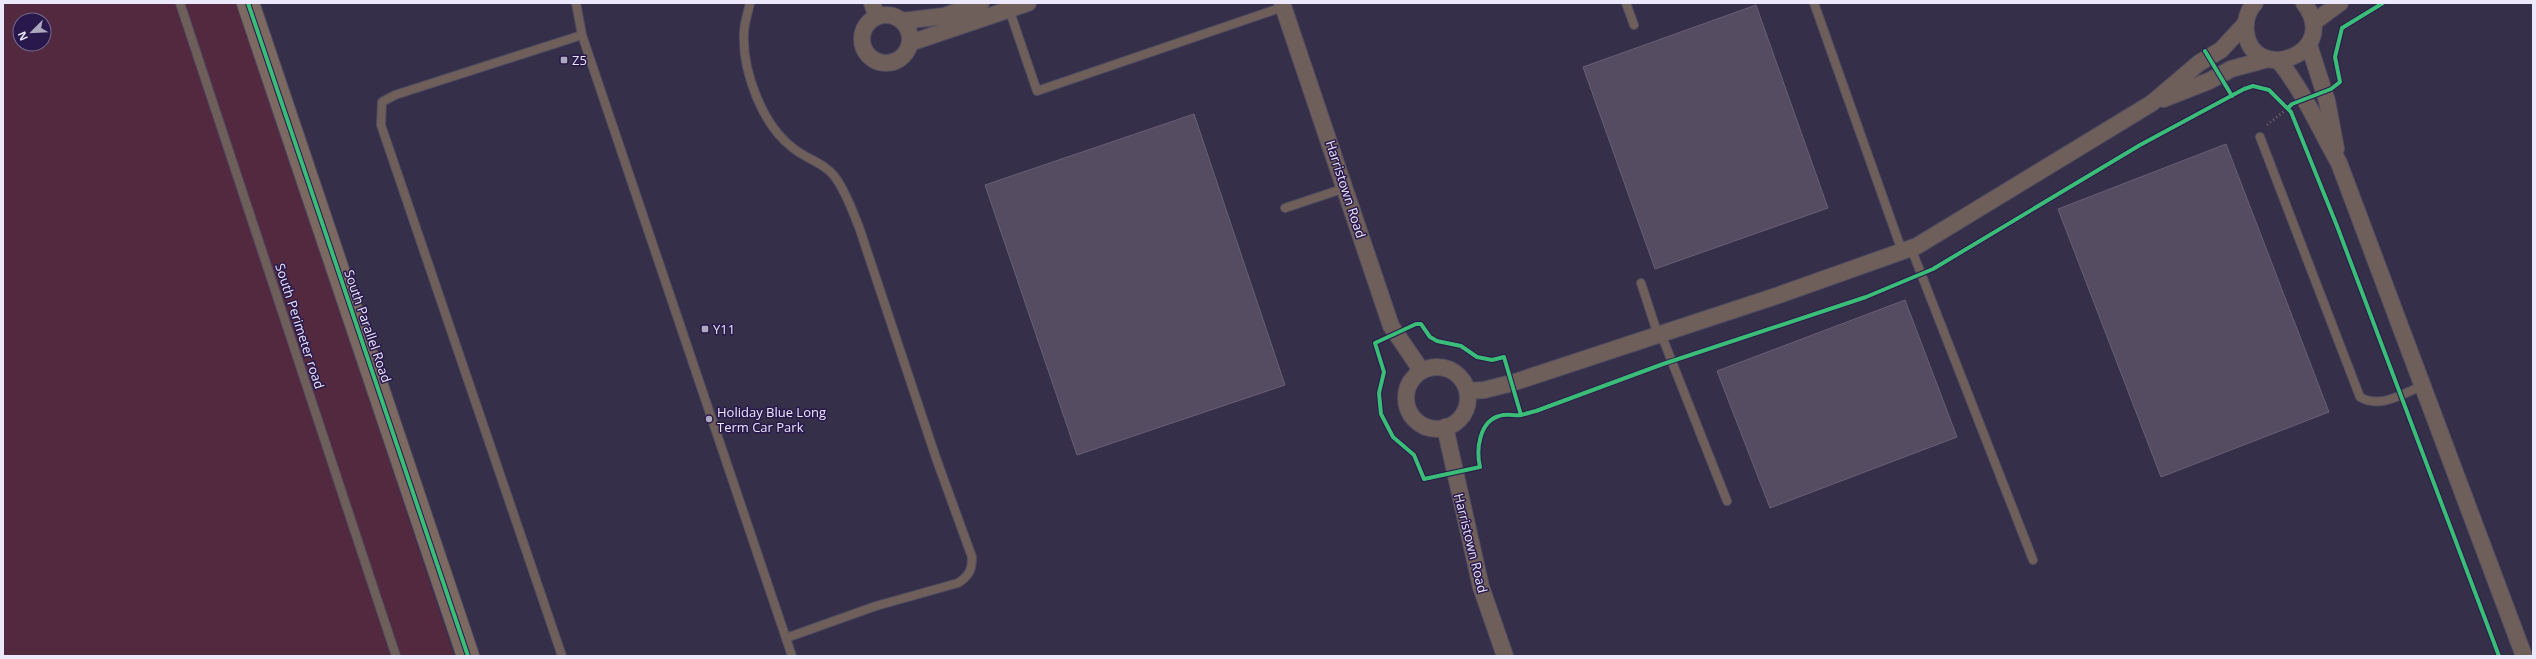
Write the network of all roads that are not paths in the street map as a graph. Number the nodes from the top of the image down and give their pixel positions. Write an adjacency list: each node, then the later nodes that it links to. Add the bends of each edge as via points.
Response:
1 (180, 3): 38 (lane, South Perimeter road)
2 (248, 3): 39 (main road, South Parallel Road)
3 (576, 3): 19 (lane)
4 (750, 3): 37 (lane, via 744,33 750,81 772,124 791,147 823,166 835,177 848,200 972,557 972,567 967,577 958,583 876,606)
5 (981, 3): 15 (street, via 944,16)
6 (1028, 3): 13 (street)
7 (1626, 3): 18 (lane)
8 (1814, 3): 28 (lane)
9 (2255, 3): 17 (street)
10 (2304, 3): 16 (street, via 2311,12)
11 (2340, 3): 16 (street)
12 (1282, 5): 13 (lane, via 1037,91); 26 (street, Harristown Road)
13 (1009, 9): 20 (street)
14 (874, 10): 15 (street); 20 (street, via 862,35 862,43 870,57 884,64 892,63 904,55)
15 (902, 21): 20 (street, via 907,27)
16 (2314, 22): 21 (street)
17 (2246, 23): 22 (street, via 2251,44 2258,53); 23 (street, via 2221,50 2199,63)
18 (1634, 24)
19 (582, 35): 37 (lane); 40 (lane, via 395,95 382,102 381,125)
20 (910, 43)
21 (2309, 45): 22 (street, via 2291,59); 25 (street, via 2327,101)
22 (2274, 60): 23 (street, via 2231,69 2209,81); 25 (street, via 2300,87)
23 (2152, 103): 28 (street)
24 (2260, 137): 32 (lane, via 2360,397 2378,403)
25 (2339, 163): 32 (street)
26 (1345, 188): 27 (lane); 31 (street, Harristown Road, via 1391,326)
27 (1285, 208)
28 (1906, 250): 30 (street); 36 (lane)
29 (1641, 283): 30 (lane)
30 (1660, 334): 33 (street, via 1512,383); 35 (lane)
31 (1422, 370): 33 (street, via 1430,366 1448,369 1462,380); 34 (street, via 1407,388 1409,412 1425,427)
32 (2422, 386): 43 (street)
33 (1467, 391): 34 (street, via 1464,412 1458,421)
34 (1445, 427): 42 (street, Harristown Road, via 1481,587)
35 (1727, 501)
36 (2033, 560)
37 (786, 638): 41 (lane)
38 (396, 656)
39 (468, 656)
40 (562, 656)
41 (792, 656)
42 (1505, 656)
43 (2524, 656)

